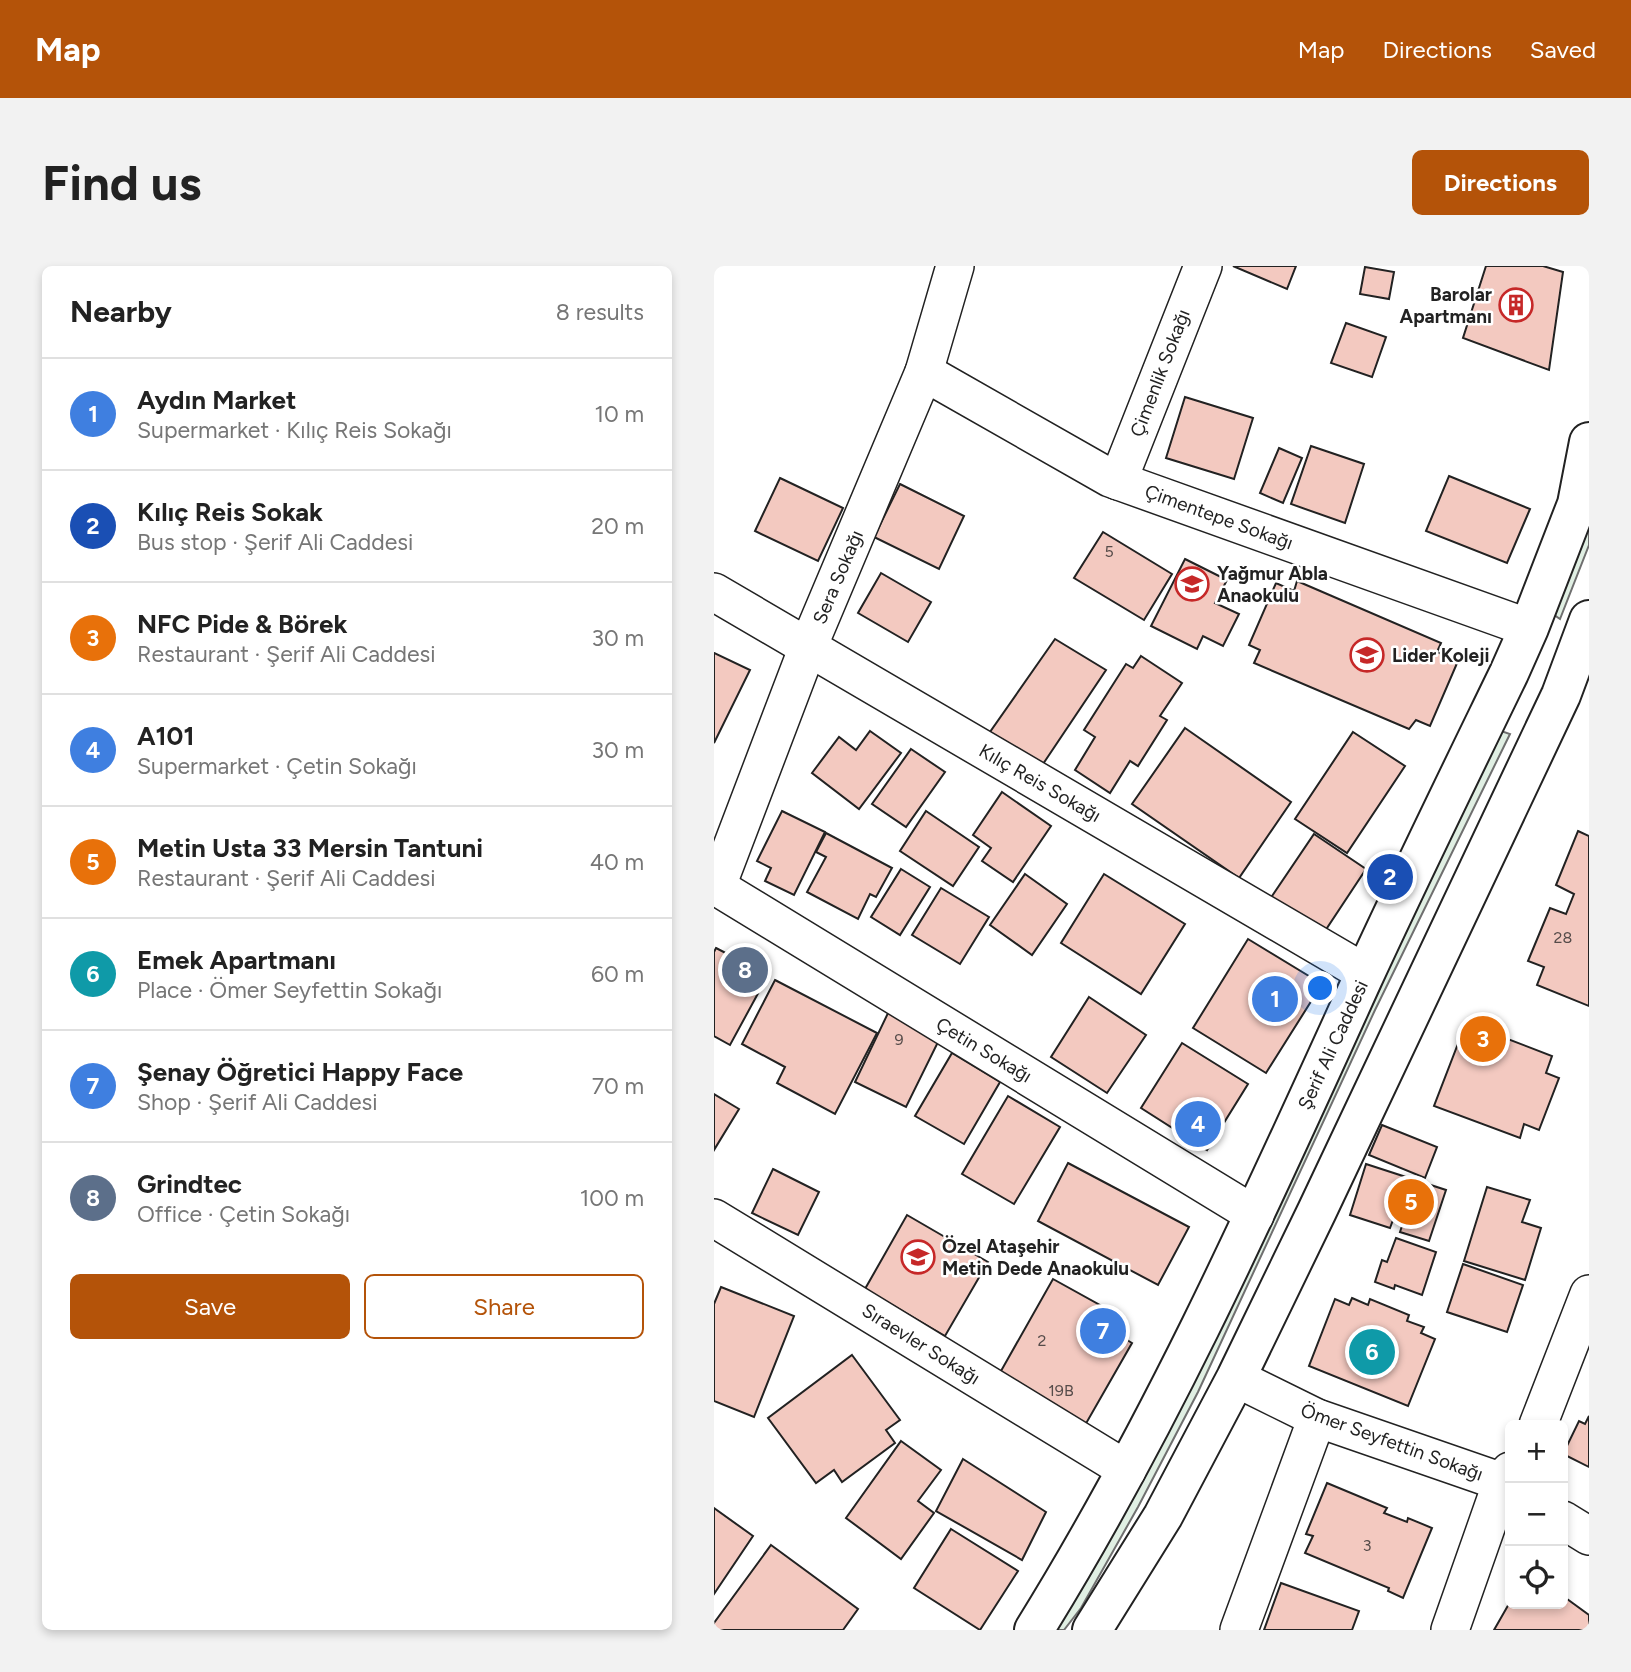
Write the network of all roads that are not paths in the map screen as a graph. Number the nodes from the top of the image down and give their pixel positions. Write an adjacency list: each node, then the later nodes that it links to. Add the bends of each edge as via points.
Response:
1 (955, 266): 3 (street, Sera Sokağı)
2 (1203, 266): 5 (street, Çimenlik Sokağı)
3 (924, 372): 5 (street, Çimentepe Sokağı); 9 (street, Sera Sokağı)
4 (1589, 442): 7 (street, Şerif Ali Caddesi, via 1577,504)
5 (1118, 481): 7 (street, Çimentepe Sokağı)
6 (714, 592): 9 (street, Kılıç Reis Sokağı)
7 (1529, 628): 8 (street); 10 (street, Şerif Ali Caddesi)
8 (1584, 636): 11 (street)
9 (808, 647): 12 (street, Sera Sokağı); 13 (street, Kılıç Reis Sokağı)
10 (1509, 673): 11 (street); 13 (street, Şerif Ali Caddesi)
11 (1575, 698): 17 (street)
12 (716, 886): 14 (street, Çetin Sokağı)
13 (1365, 973): 14 (street, Şerif Ali Caddesi)
14 (1255, 1215): 20 (street, Şerif Ali Caddesi)
15 (714, 1218): 20 (street, Sıraevler Sokağı)
16 (1589, 1294): 19 (street)
17 (1236, 1378): 18 (street, Ömer Seyfettin Sokağı); 26 (street, via 1163,1516)
18 (1317, 1418): 21 (street, Ömer Seyfettin Sokağı); 27 (street)
19 (1540, 1420)
20 (1127, 1470): 25 (street, Şerif Ali Caddesi)
21 (1505, 1479)
22 (1506, 1483): 28 (street)
23 (1568, 1523): 24 (street)
24 (1589, 1536)
25 (1034, 1630)
26 (1092, 1630)
27 (1239, 1630)
28 (1450, 1630)

